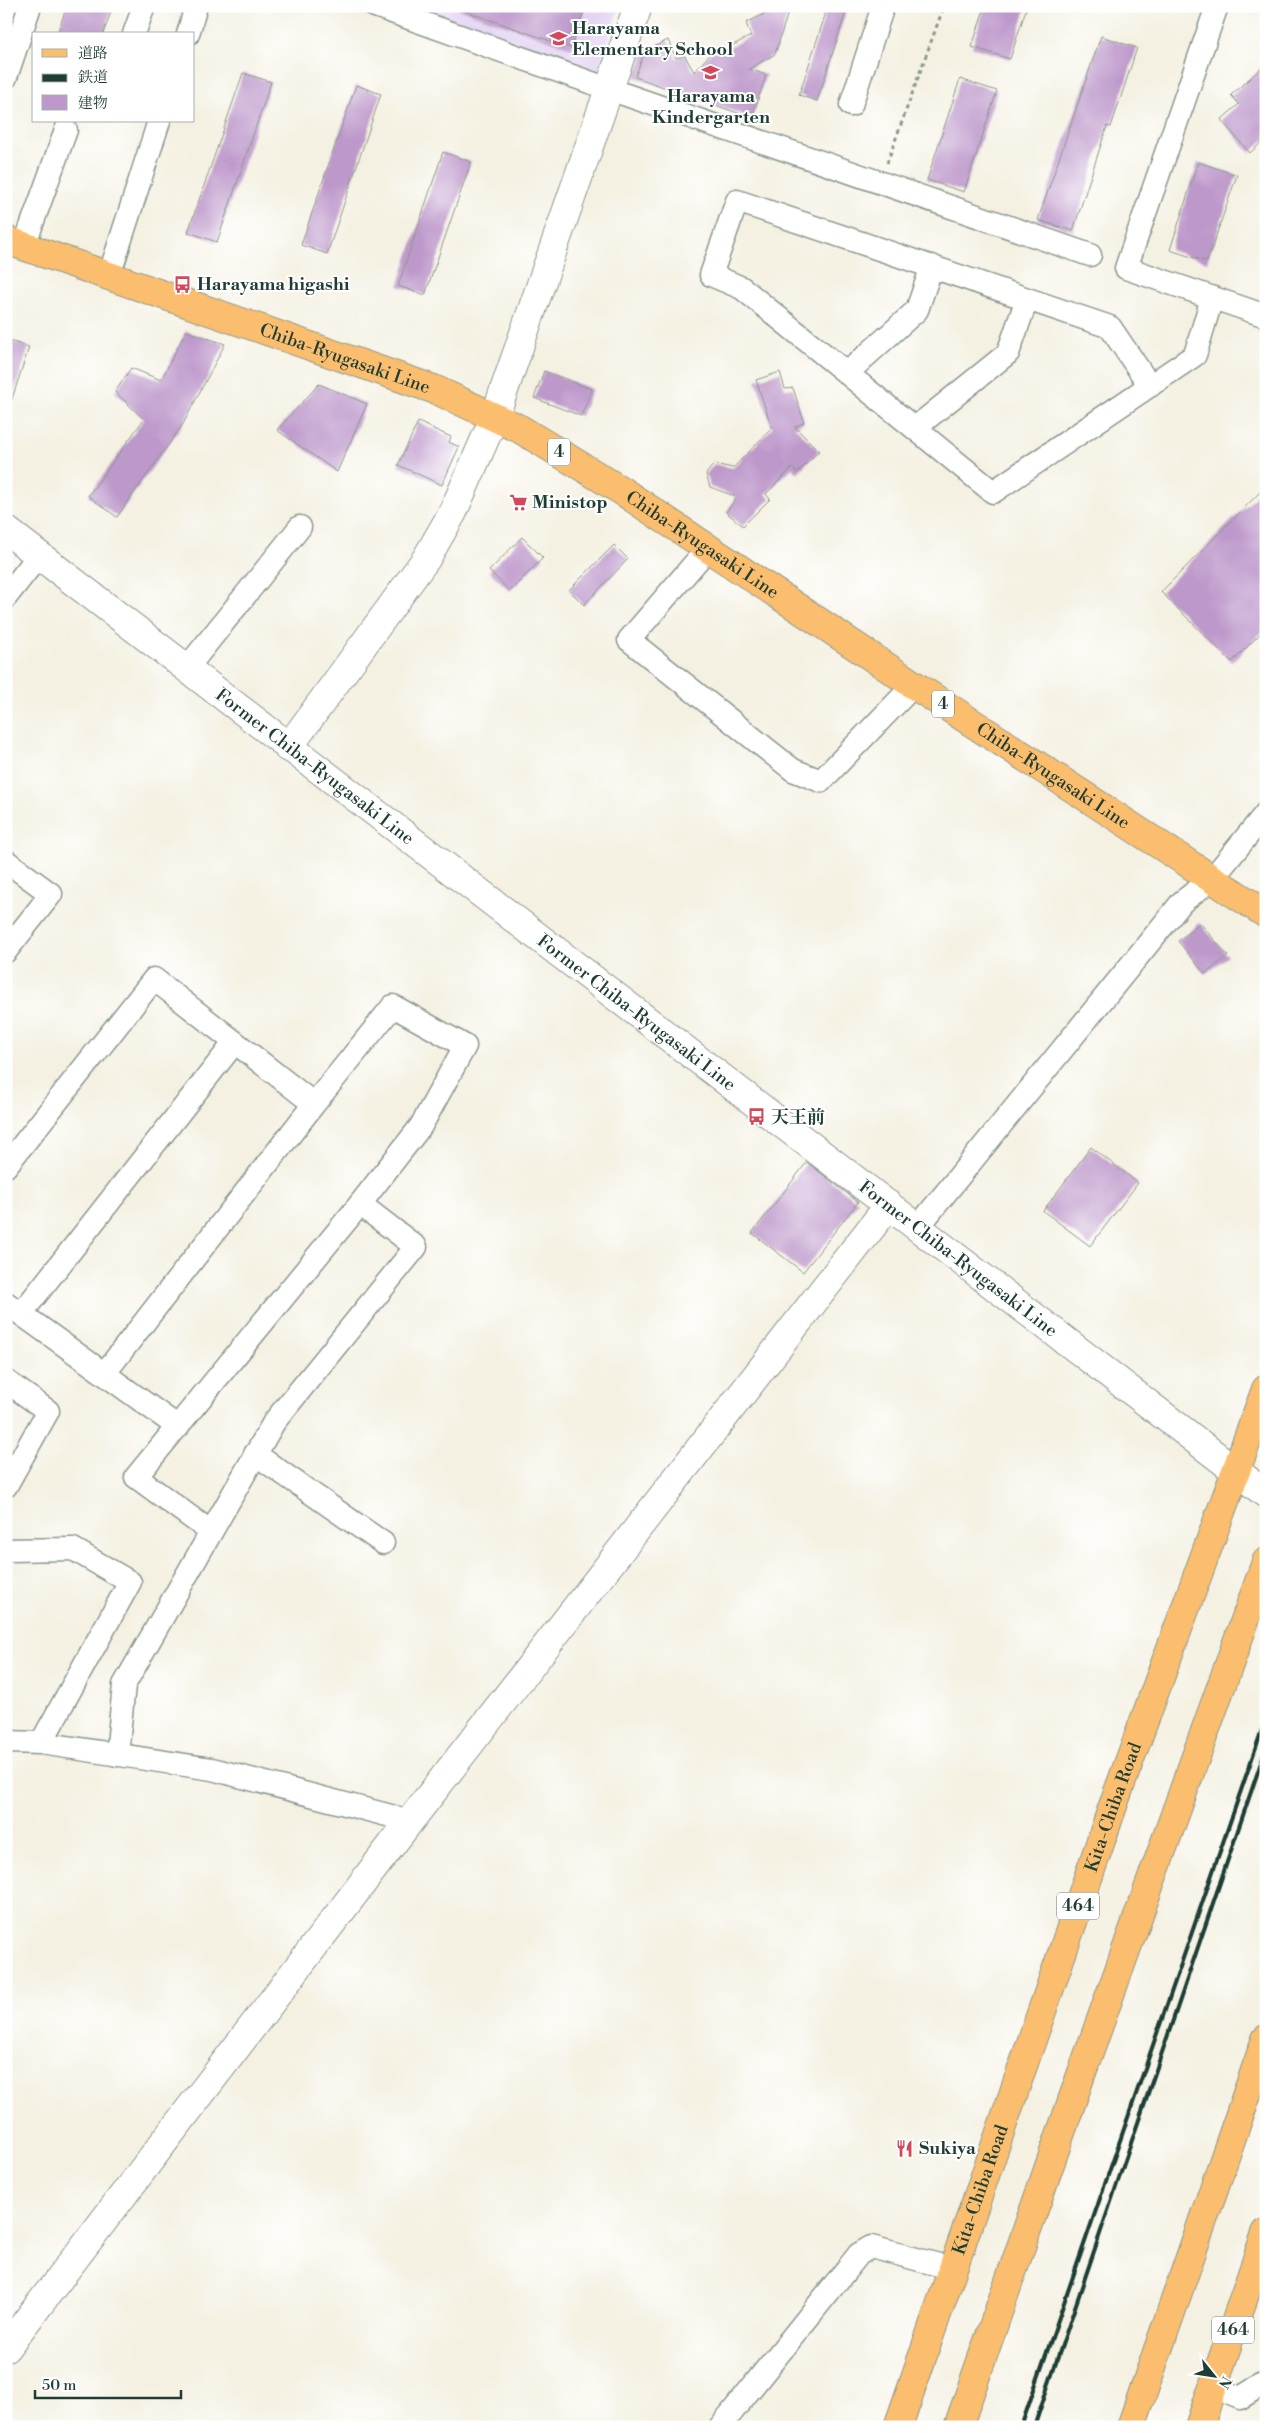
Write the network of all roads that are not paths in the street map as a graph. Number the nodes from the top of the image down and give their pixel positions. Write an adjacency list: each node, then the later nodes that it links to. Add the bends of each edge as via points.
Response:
1 (30, 6): 10 (street)
2 (144, 6): 8 (street)
3 (196, 6): 9 (street)
4 (375, 6): 12 (street)
5 (638, 6): 12 (street)
6 (883, 6): 13 (street)
7 (1217, 6): 20 (street, via 1126,268)
8 (135, 32)
9 (189, 32)
10 (25, 51): 11 (street)
11 (6, 77)
12 (609, 90): 17 (street); 25 (street)
13 (851, 105)
14 (160, 122): 19 (street)
15 (66, 130): 16 (street)
16 (15, 242): 19 (main road, Chiba-Ryugasaki Line / 4)
17 (1090, 255)
18 (932, 266): 21 (street); 23 (street, via 917,310); 23 (street, via 737,200 711,275 742,288)
19 (109, 276): 25 (main road, Chiba-Ryugasaki Line / 4, via 436,390)
20 (1212, 298): 22 (street); 24 (street, via 1195,355)
21 (1027, 299): 24 (street, via 1110,327); 26 (street, via 1008,353)
22 (1266, 316)
23 (847, 373): 26 (street)
24 (1150, 386): 26 (street, via 994,492)
25 (494, 416): 29 (main road, Chiba-Ryugasaki Line / 4, via 581,464); 34 (street, via 453,512 426,560)
26 (915, 428)
27 (300, 527): 32 (street)
28 (6, 530): 30 (street, Former Chiba-Ryugasaki Line)
29 (708, 548): 33 (main road, Chiba-Ryugasaki Line / 4); 33 (street, via 629,640 793,770 821,781)
30 (39, 555): 31 (street); 32 (street, Former Chiba-Ryugasaki Line)
31 (6, 597)
32 (187, 668): 34 (street, Former Chiba-Ryugasaki Line)
33 (914, 685): 37 (main road, Chiba-Ryugasaki Line / 4)
34 (288, 748): 44 (street, Former Chiba-Ryugasaki Line)
35 (1266, 813): 37 (street)
36 (6, 861): 39 (street, via 50,894)
37 (1212, 879): 38 (main road, Chiba-Ryugasaki Line / 4); 45 (street, via 1182,902)
38 (1266, 914)
39 (6, 951)
40 (235, 1042): 41 (street); 42 (street, via 154,979); 46 (street)
41 (314, 1104): 43 (street, via 392,1006 465,1046 420,1126); 47 (street)
42 (6, 1166)
43 (360, 1204): 50 (street); 51 (street, via 416,1247 274,1422)
44 (889, 1205): 45 (street, Former Chiba-Ryugasaki Line); 61 (street)
45 (918, 1227): 52 (street, Former Chiba-Ryugasaki Line)
46 (13, 1309): 47 (street)
47 (104, 1374): 50 (street)
48 (6, 1381): 53 (street, via 48,1411)
49 (1266, 1389): 52 (main road, Kita-Chiba Road / 464)
50 (178, 1427): 54 (street, via 136,1478)
51 (255, 1454): 54 (street); 55 (street)
52 (1253, 1484): 64 (main road, Kita-Chiba Road / 464, via 1115,1800)
53 (6, 1486)
54 (211, 1532): 60 (street, via 124,1685)
55 (383, 1544)
56 (6, 1550): 59 (street, via 73,1549 130,1582)
57 (1266, 1562): 70 (main road)
58 (6, 1742): 59 (street)
59 (41, 1743): 60 (street)
60 (117, 1755): 61 (street, via 212,1769)
61 (410, 1822): 65 (street)
62 (1266, 2039): 71 (main road)
63 (1266, 2233): 67 (main road, 464)
64 (954, 2269): 68 (street, via 871,2246 859,2254); 69 (main road, Kita-Chiba Road / 464)
65 (6, 2348)
66 (1266, 2382): 67 (street, via 1240,2398)
67 (1213, 2387): 72 (main road, 464)
68 (720, 2427)
69 (898, 2427)
70 (958, 2427)
71 (1131, 2427)
72 (1199, 2427)

